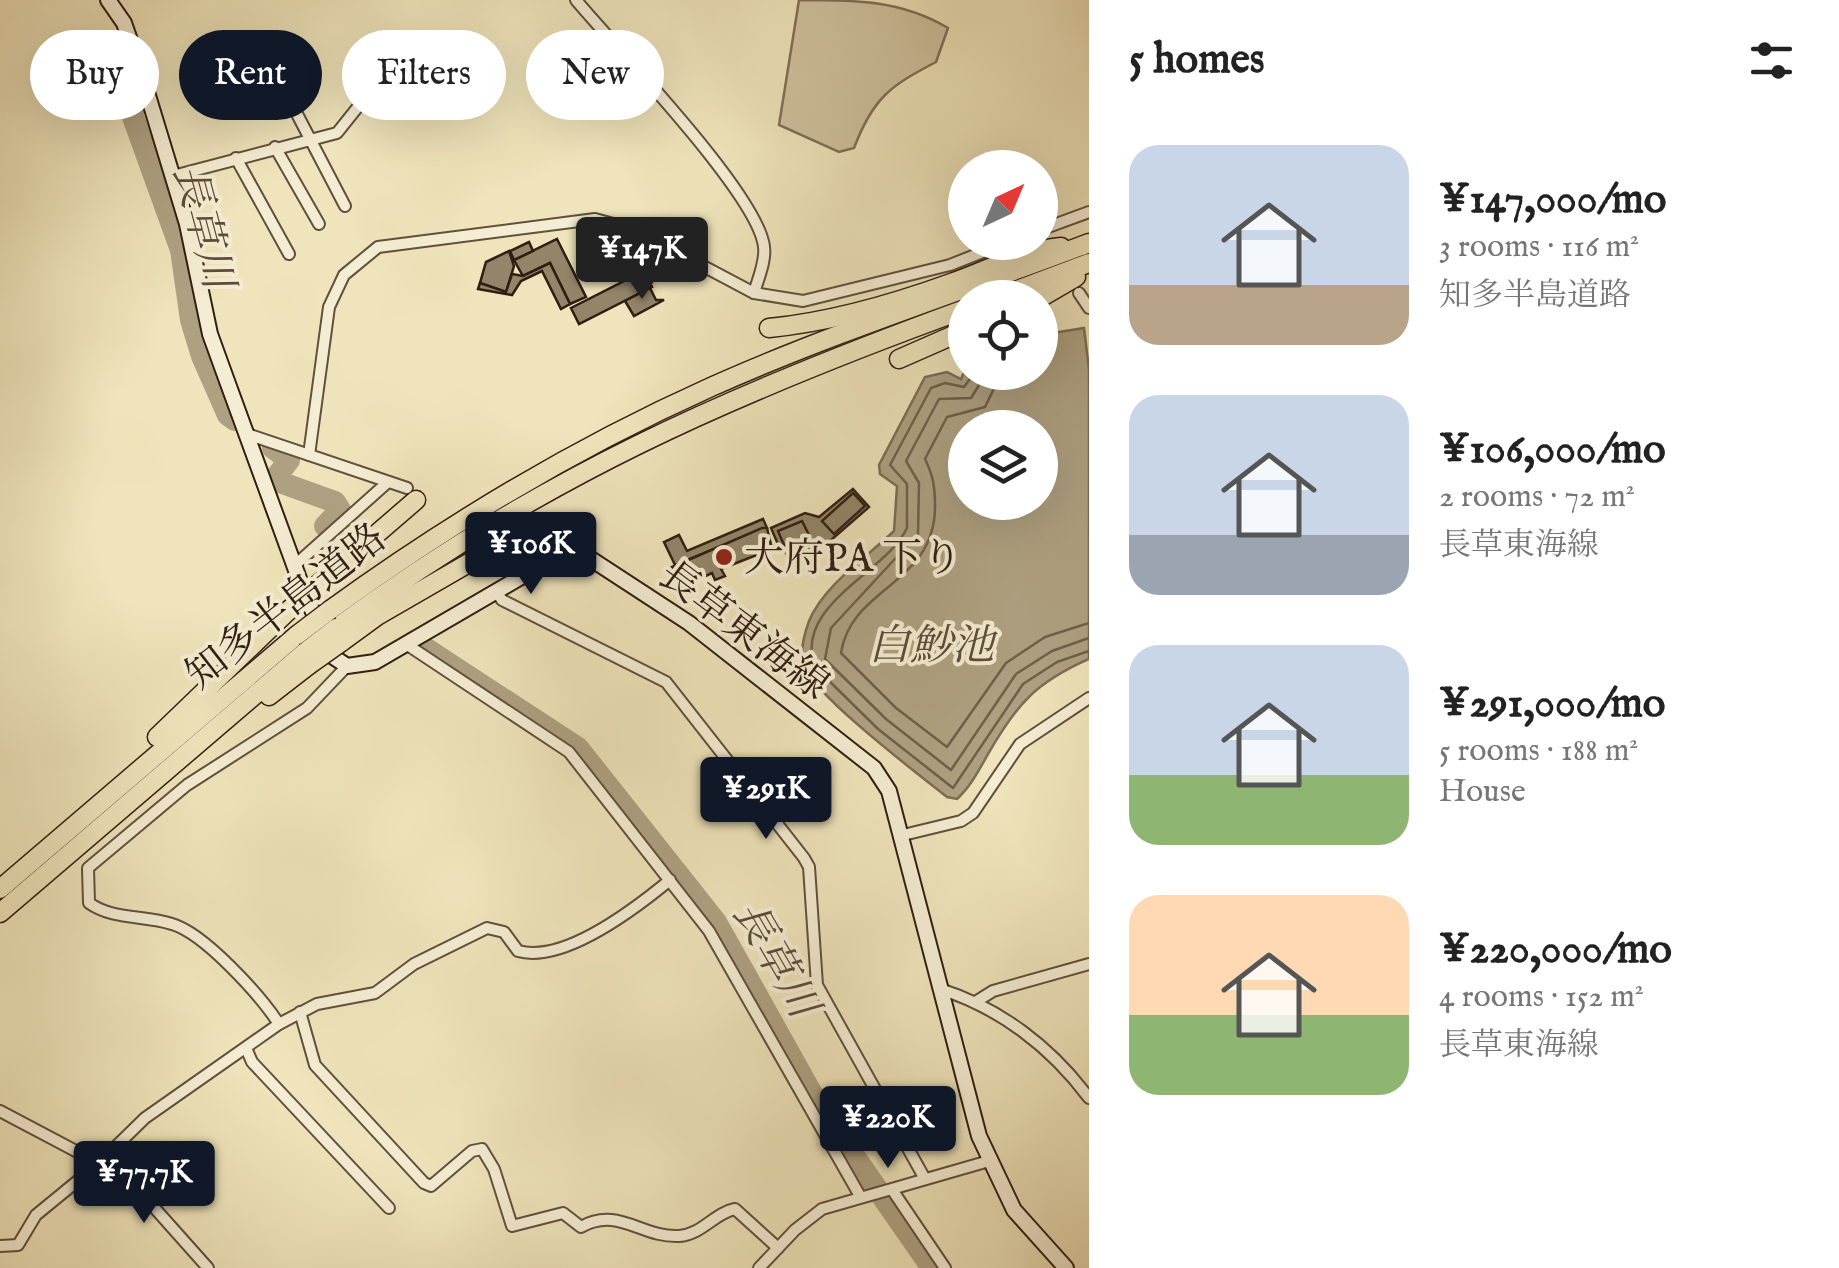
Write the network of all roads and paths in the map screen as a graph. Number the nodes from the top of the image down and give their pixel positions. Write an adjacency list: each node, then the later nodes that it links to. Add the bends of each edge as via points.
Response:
1 (108, 0): 8 (main road, via 126,30)
2 (576, 0): 19 (street, via 698,138 746,208 765,248)
3 (299, 120): 5 (street)
4 (347, 120): 5 (street, via 337,133)
5 (308, 138): 6 (street); 9 (street)
6 (276, 147): 7 (street); 12 (street)
7 (236, 158): 8 (street); 13 (street)
8 (173, 176): 25 (main road, via 210,334)
9 (345, 206)
10 (1089, 212): 11 (street)
11 (1058, 223)
12 (319, 224)
13 (289, 254)
14 (1088, 255): 16 (highway); 17 (highway); 22 (highway, via 1030,250 854,312); 32 (highway, 知多半島道路, via 781,358 628,426 468,515)
15 (964, 260): 19 (street, via 803,301)
16 (1035, 280)
17 (1058, 282)
18 (1080, 292): 20 (street)
19 (754, 293): 26 (street, via 635,230 595,219 378,247 344,274 330,306)
20 (1089, 308)
21 (948, 316): 32 (highway, 知多半島道路, via 722,402 622,449 478,529)
22 (769, 328)
23 (948, 337): 24 (highway)
24 (899, 359)
25 (250, 435): 26 (street); 30 (main road)
26 (310, 455): 27 (street)
27 (388, 482): 28 (street); 30 (street)
28 (411, 494): 37 (highway, bridge)
29 (536, 524): 32 (highway, via 376,616)
30 (294, 566): 35 (main road, via 332,656)
31 (496, 591): 33 (main road, 長草東海線); 38 (main road, 長草東海線, via 556,559 591,559 690,623 874,768 889,791); 52 (street, via 502,600 666,682 804,858 817,985)
32 (335, 627): 34 (highway, 知多半島道路, bridge); 34 (highway, bridge)
33 (406, 644): 35 (main road, 長草東海線, via 375,662); 39 (street, via 568,752)
34 (304, 651): 37 (highway, 知多半島道路); 41 (highway)
35 (348, 666): 46 (street, via 306,708 187,785 88,868 89,904 175,924 237,974)
36 (1089, 698): 38 (street, via 1020,744 974,813)
37 (96, 804): 40 (highway, 知多半島道路)
38 (900, 836): 43 (main road, 長草東海線)
39 (670, 880): 45 (street, via 621,920 542,953 518,951 504,932 488,928 414,964 375,993); 54 (street, via 709,931)
40 (0, 889)
41 (0, 913)
42 (1089, 964): 44 (street)
43 (940, 989): 44 (street); 50 (main road, 長草東海線)
44 (977, 1001): 48 (street, via 1037,1043)
45 (300, 1012): 46 (street); 57 (street, via 315,1065 424,1183 431,1186 482,1149 512,1226 563,1212 581,1228 620,1218 657,1234 684,1236 734,1209)
46 (279, 1024): 47 (street)
47 (246, 1048): 51 (street, via 145,1118); 55 (street)
48 (1087, 1091)
49 (0, 1111): 51 (street)
50 (989, 1160): 52 (street); 61 (main road, 長草東海線, via 1014,1210)
51 (98, 1164): 56 (street, via 36,1214 18,1244); 58 (street, via 142,1195)
52 (924, 1179): 53 (street)
53 (892, 1191): 54 (street); 60 (street)
54 (860, 1196): 57 (street, via 808,1218)
55 (389, 1208)
56 (0, 1246)
57 (778, 1248): 59 (street)
58 (208, 1268)
59 (759, 1268)
60 (945, 1268)
61 (1066, 1268)

